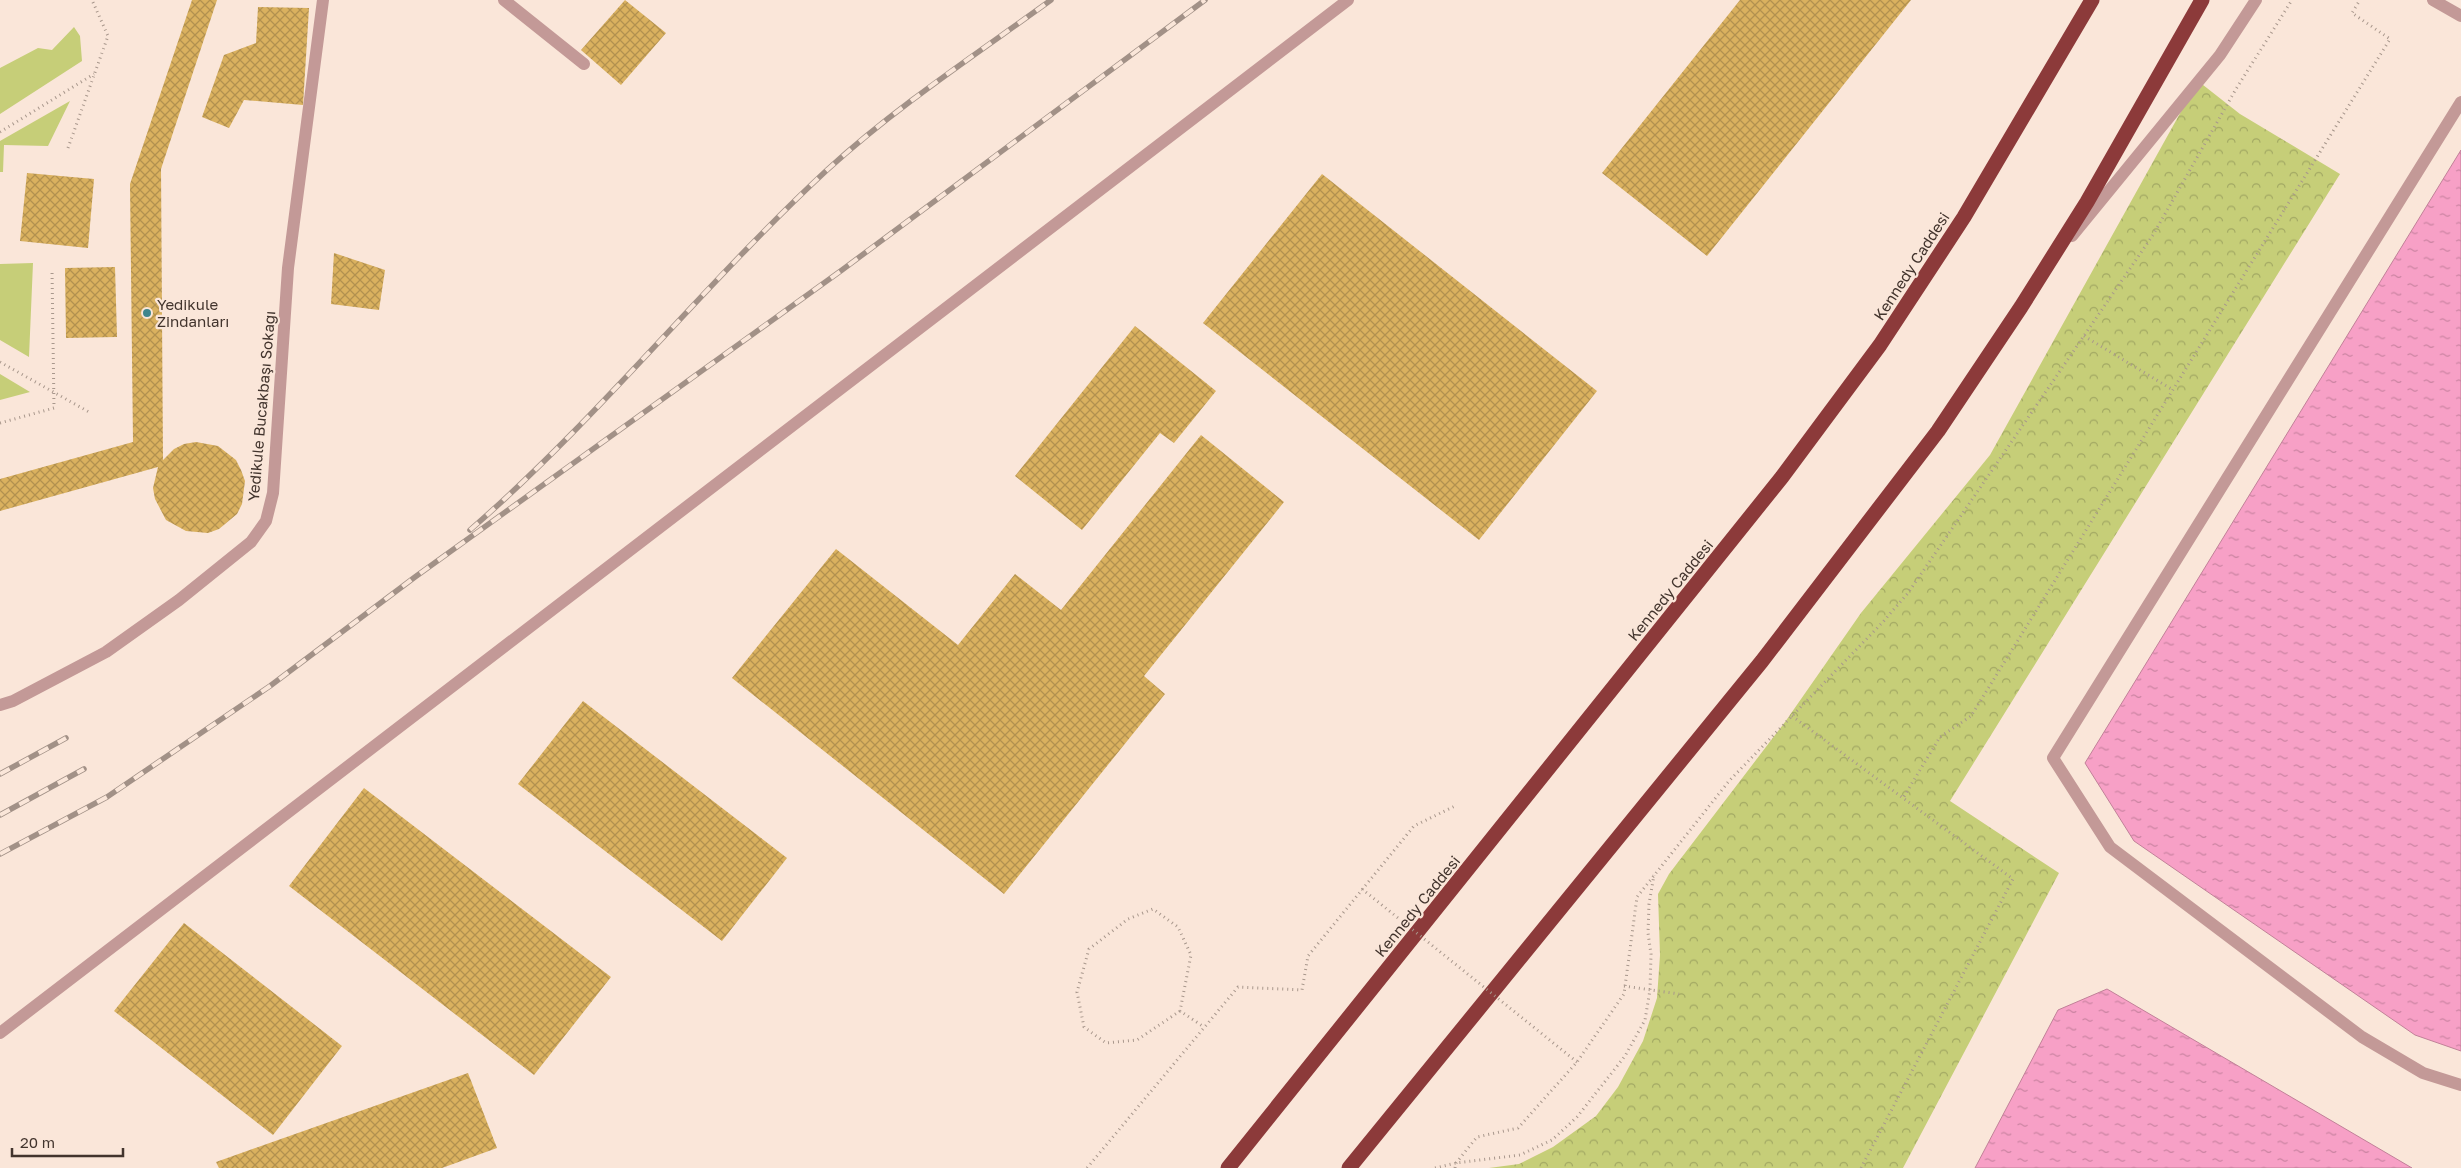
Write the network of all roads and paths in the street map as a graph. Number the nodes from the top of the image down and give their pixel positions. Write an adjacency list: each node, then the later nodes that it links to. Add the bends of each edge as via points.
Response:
1 (92, 0): 13 (path, via 108,36)
2 (323, 0): 26 (street, Yedikule Bucakbaşı Sokağı, via 288,268 273,493 266,521 251,542 179,600 106,652)
3 (504, 0): 12 (street)
4 (1348, 0): 38 (street)
5 (2092, 0): 43 (highway, Kennedy Caddesi, via 1964,217 1880,345 1776,485)
6 (2202, 0): 18 (highway, via 2092,194)
7 (2256, 0): 18 (street, via 2220,55)
8 (2292, 0): 19 (path, via 2236,89 2153,235)
9 (2360, 0): 21 (path, via 2352,13 2390,39)
10 (2433, 0): 11 (street)
11 (2461, 16)
12 (584, 64)
13 (94, 73): 15 (path); 16 (path)
14 (2461, 102): 40 (street, via 2053,758 2110,847 2362,1037 2423,1073)
15 (0, 132)
16 (68, 148)
17 (52, 270): 22 (path)
18 (2044, 271): 44 (highway, via 1938,432 1833,569)
19 (2084, 336): 21 (path); 28 (path, via 1908,593)
20 (0, 362): 22 (path)
21 (2173, 390): 29 (path, via 1971,716 1940,737)
22 (54, 394): 23 (path); 24 (path, via 54,408)
23 (89, 412)
24 (0, 423)
25 (0, 693): 26 (street)
26 (13, 701): 27 (street, Yedikule Bucakbaşı Sokağı)
27 (0, 705)
28 (1792, 716): 29 (path); 31 (path, via 1729,781)
29 (1903, 798): 47 (path, via 2013,878)
30 (1454, 806): 32 (path, via 1414,826)
31 (1654, 875): 33 (path, via 1637,896); 34 (path, via 1649,904)
32 (1362, 889): 37 (path, via 1308,956 1302,990 1238,987); 39 (path, bridge)
33 (1624, 986): 34 (path); 39 (path, via 1624,994)
34 (1650, 990): 35 (path); 41 (path, via 1645,1020 1625,1056 1577,1117 1552,1140 1520,1155)
35 (1679, 994)
36 (1180, 1012): 36 (path, via 1192,955 1178,927 1153,909 1128,919 1089,950 1077,992 1078,1001 1084,1027 1106,1043 1137,1040); 37 (path)
37 (1204, 1027): 42 (path)
38 (0, 1033)
39 (1577, 1062): 41 (path, via 1518,1128 1477,1137)
40 (2461, 1085)
41 (1456, 1163): 45 (path); 46 (path)
42 (1087, 1168)
43 (1228, 1168)
44 (1349, 1168)
45 (1435, 1168)
46 (1455, 1168)
47 (1860, 1168)

